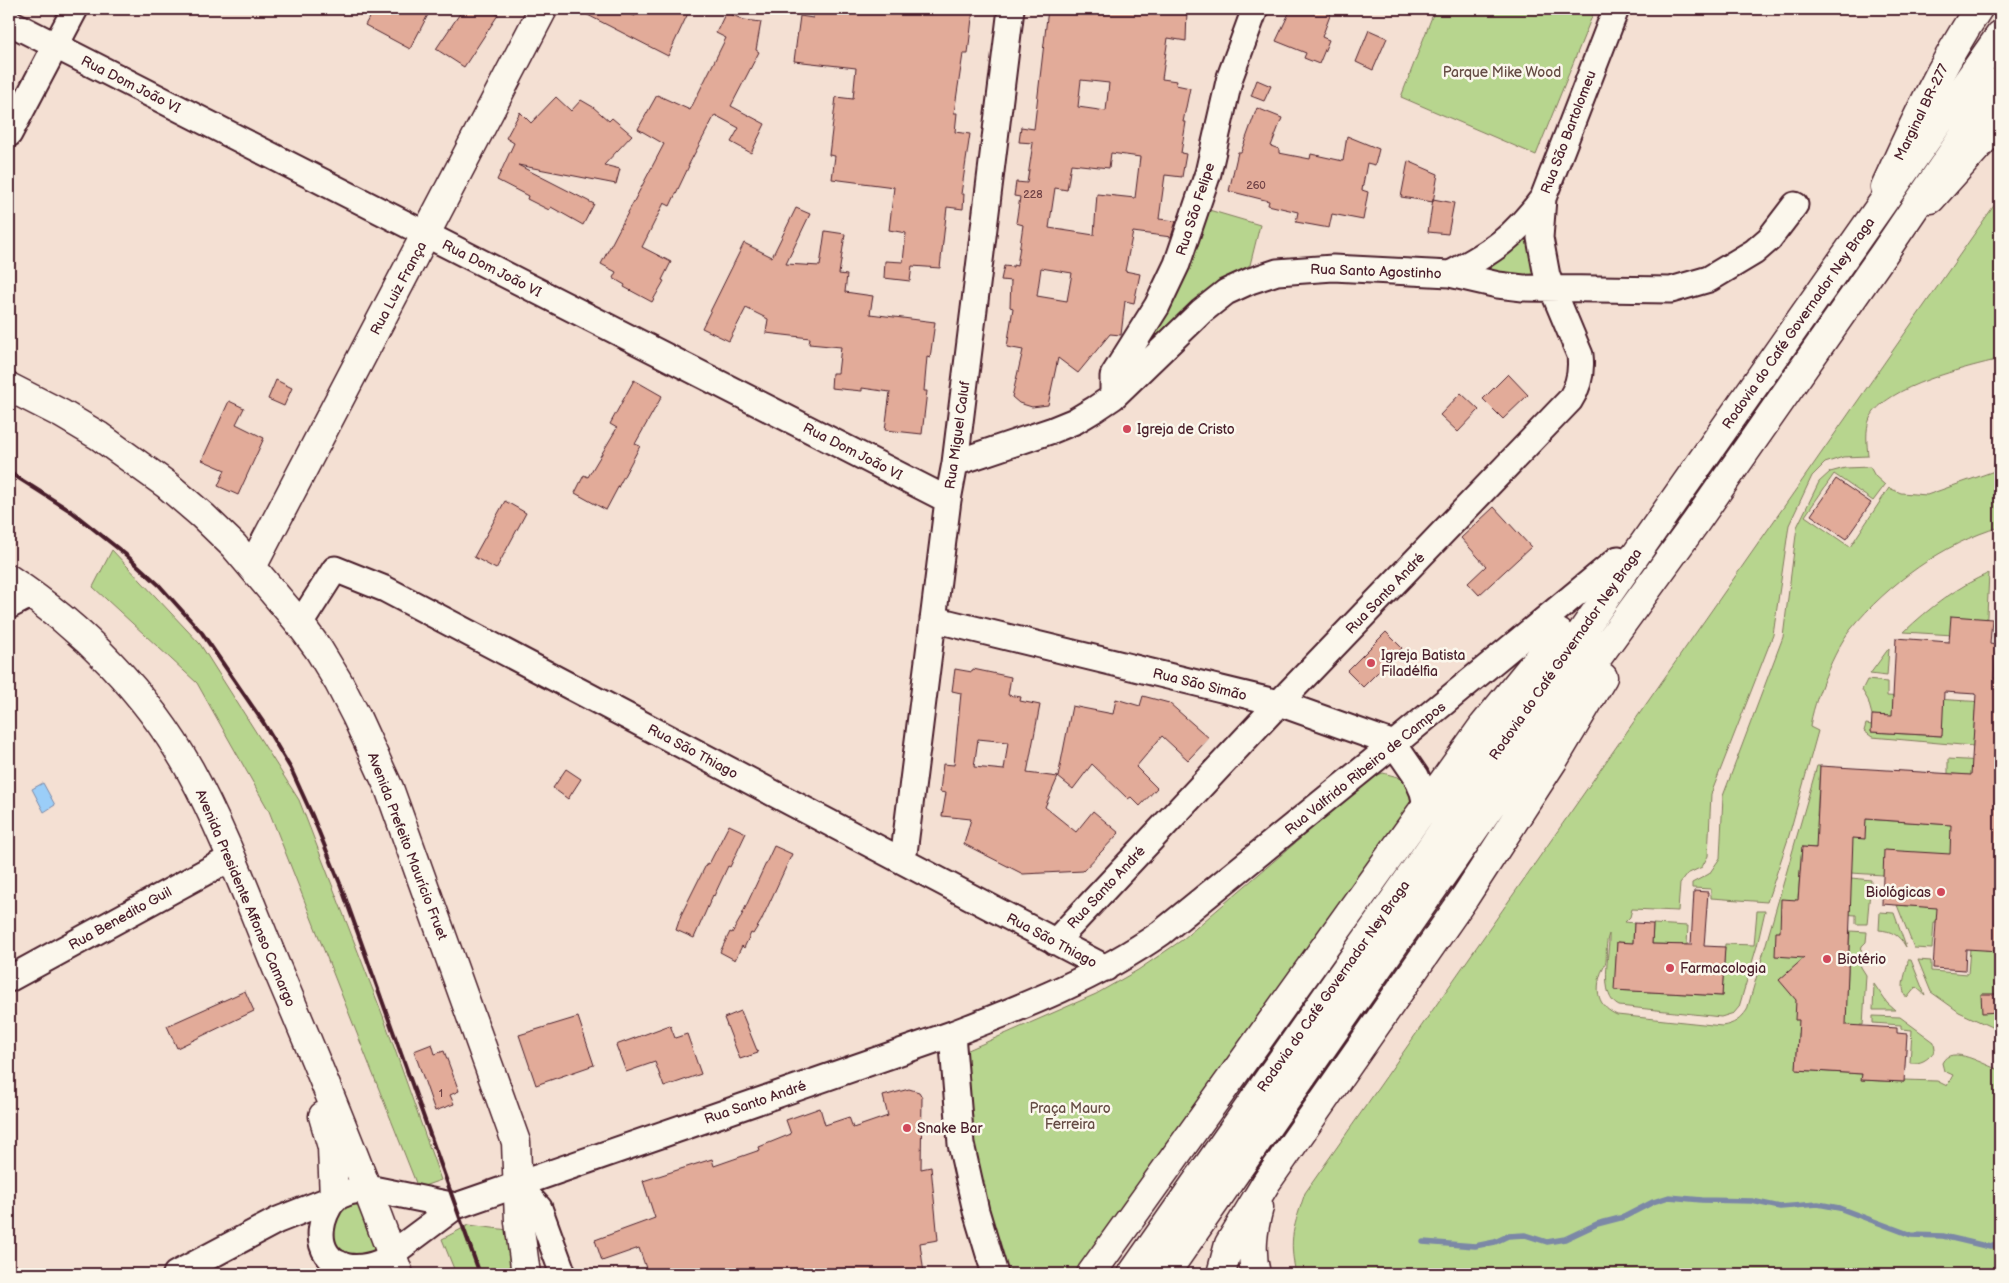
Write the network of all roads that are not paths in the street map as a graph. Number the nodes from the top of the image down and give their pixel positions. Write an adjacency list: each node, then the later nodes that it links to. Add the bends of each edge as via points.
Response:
1 (75, 9): 9 (street)
2 (543, 9): 16 (main road, Rua Luiz França)
3 (1011, 9): 23 (street, Rua Miguel Caluf)
4 (1255, 9): 21 (street, Rua São Felipe, via 1230,77 1208,173 1177,264 1157,306 1113,376)
5 (1616, 9): 13 (street, Rua São Bartolomeu)
6 (1978, 9): 15 (main road, Marginal BR-277, via 1919,111)
7 (9, 22): 9 (street, Rua Dom João VI)
8 (2000, 35): 15 (main road, Rodovia do Café Governador Ney Braga)
9 (55, 46): 12 (street); 16 (street, Rua Dom João VI)
10 (2000, 82): 17 (main road, Rodovia do Café Governador Ney Braga)
11 (2000, 122): 17 (main road)
12 (9, 134)
13 (1543, 198): 18 (street, Rua São Bartolomeu, via 1510,237); 19 (street, Rua Santo André, via 1540,238)
14 (1795, 205): 19 (street, Rua Santo Agostinho, via 1769,239 1735,265 1709,279 1671,290)
15 (1871, 219): 22 (main road, Rodovia do Café Governador Ney Braga)
16 (426, 234): 24 (street, Rua Dom João VI); 27 (main road, Rua Luiz França)
17 (1884, 253): 25 (main road, Rodovia do Café Governador Ney Braga)
18 (1450, 274): 19 (street, Rua Santo Agostinho, via 1498,285); 21 (street, Rua Santo Agostinho, via 1333,268 1277,272 1250,281 1226,292 1202,311)
19 (1552, 290): 32 (street, Rua Santo André, via 1580,354 1580,378 1570,400)
20 (9, 387): 27 (main road, Avenida Prefeito Maurício Fruet, via 62,414 132,459 203,516)
21 (1113, 397): 23 (street, Rua Santo Agostinho, via 1075,421)
22 (1702, 460): 26 (main road); 34 (main road, Rodovia do Café Governador Ney Braga)
23 (955, 463): 24 (street, Rua Miguel Caluf)
24 (948, 500): 30 (street, Rua Miguel Caluf)
25 (1696, 522): 34 (main road, Rodovia do Café Governador Ney Braga); 43 (main road, via 1553,761 1465,897)
26 (1618, 559): 33 (street, Rua Valfrido Ribeiro de Campos); 35 (main road, via 1483,726)
27 (252, 567): 31 (main road, Avenida Prefeito Maurício Fruet)
28 (9, 579): 29 (main road, Avenida Presidente Affonso Camargo)
29 (20, 600): 36 (main road, Avenida Presidente Affonso Camargo, via 82,635 113,666 166,732 190,769)
30 (933, 619): 32 (street, Rua São Simão); 37 (street, Rua Miguel Caluf)
31 (300, 624): 37 (street, Rua São Thiago, via 335,569 399,596); 44 (main road, Avenida Prefeito Maurício Fruet, via 339,683 389,788 516,1142)
32 (1279, 703): 33 (street, Rua São Simão); 39 (street, Rua Santo André)
33 (1394, 744): 35 (street, via 1416,776); 40 (street, Rua Valfrido Ribeiro de Campos, via 1161,933)
34 (1492, 781): 57 (main road, Rodovia do Café Governador Ney Braga); 58 (main road, Rodovia do Café Governador Ney Braga)
35 (1426, 806): 56 (main road)
36 (231, 858): 38 (main road, Avenida Presidente Affonso Camargo); 41 (street, Rua Benedito Guil)
37 (903, 860): 39 (street, Rua São Thiago)
38 (250, 904): 45 (main road, Avenida Presidente Affonso Camargo); 46 (main road, via 328,1129 334,1163)
39 (1055, 942): 40 (street, Rua São Thiago)
40 (1106, 968): 42 (street, Rua Santo André)
41 (9, 979)
42 (952, 1034): 44 (street, Rua Santo André); 55 (street, via 961,1144)
43 (1266, 1183): 59 (main road, via 1229,1244); 60 (main road, via 1253,1230 1252,1260)
44 (517, 1184): 47 (street, Rua Santo André); 53 (main road, Avenida Prefeito Maurício Fruet); 54 (street, via 538,1208)
45 (368, 1188): 46 (street); 47 (street); 50 (main road, Avenida Presidente Affonso Camargo)
46 (334, 1199): 48 (street); 49 (street, via 326,1209)
47 (456, 1206): 50 (street, Rua Santo André)
48 (278, 1220): 49 (street, via 297,1222); 52 (street)
49 (321, 1233): 51 (street)
50 (395, 1264): 51 (street, Rua Santo André, via 380,1262 367,1267)
51 (335, 1268)
52 (176, 1274)
53 (526, 1274)
54 (563, 1274)
55 (995, 1274)
56 (1091, 1274)
57 (1132, 1274)
58 (1165, 1274)
59 (1221, 1274)
60 (1256, 1274)

